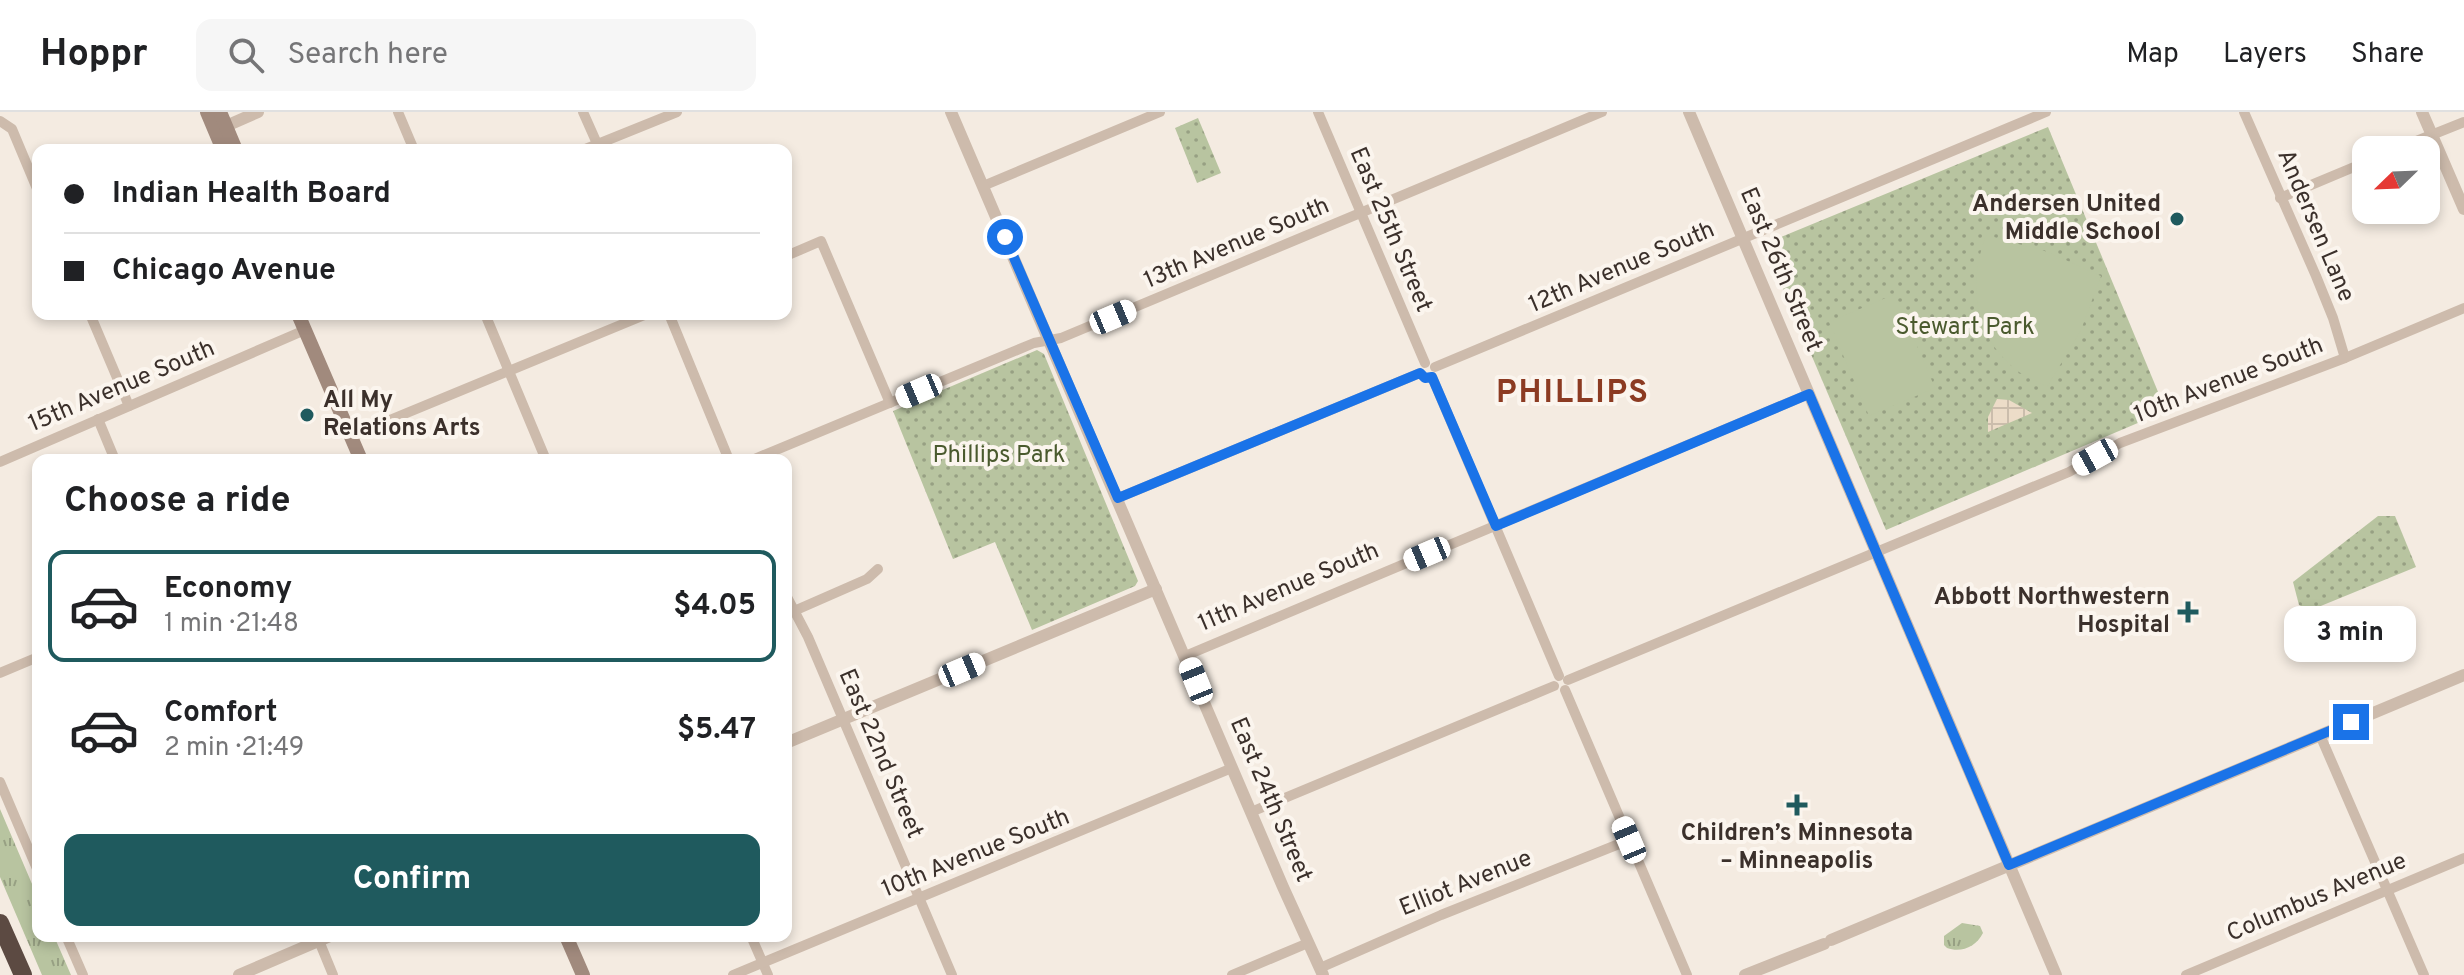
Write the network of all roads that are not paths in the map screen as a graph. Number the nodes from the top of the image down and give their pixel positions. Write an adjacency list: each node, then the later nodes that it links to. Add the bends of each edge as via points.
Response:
1 (207, 112): 16 (main road)
2 (258, 112): 16 (street)
3 (398, 112): 20 (street)
4 (583, 112): 21 (street)
5 (677, 112): 22 (street)
6 (951, 112): 25 (street, East 24th Street)
7 (1160, 112): 25 (street)
8 (1318, 112): 28 (street, East 25th Street)
9 (1602, 112): 28 (street, 13th Avenue South)
10 (1689, 112): 29 (street, East 26th Street)
11 (2046, 112): 29 (street, 12th Avenue South)
12 (2244, 112): 26 (street, Andersen Lane)
13 (2422, 112): 17 (street)
14 (1, 122): 24 (street, via 12,129)
15 (2464, 122): 17 (street)
16 (221, 123): 18 (main road); 19 (main road)
17 (2433, 135): 27 (street)
18 (223, 144)
19 (233, 144)
20 (411, 144)
21 (598, 144)
22 (606, 144)
23 (2352, 168): 26 (street)
24 (32, 177)
25 (983, 186): 38 (street, East 24th Street)
26 (2280, 198): 39 (street, Andersen Lane, via 2328,304)
27 (2464, 209)
28 (1360, 214): 38 (street, 13th Avenue South); 40 (street, East 25th Street)
29 (1742, 239): 40 (street, 12th Avenue South); 42 (street, East 26th Street)
30 (792, 253): 43 (street, via 821,241)
31 (2464, 308): 39 (street, 10th Avenue South)
32 (93, 320): 44 (street)
33 (301, 320): 37 (main road)
34 (488, 320): 41 (street)
35 (632, 320): 41 (street)
36 (671, 320): 50 (street)
37 (305, 330): 44 (street, 15th Avenue South); 46 (main road)
38 (1049, 340): 43 (street, 13th Avenue South); 53 (street, East 24th Street)
39 (2345, 358): 55 (street, 10th Avenue South, via 2120,443 2069,472)
40 (1428, 370): 53 (street, 12th Avenue South); 54 (street, East 25th Street)
41 (509, 371): 46 (street); 49 (street)
42 (1809, 394): 54 (street, 11th Avenue South); 55 (street, East 26th Street)
43 (890, 403): 51 (street, 13th Avenue South)
44 (129, 406): 45 (street, 15th Avenue South)
45 (98, 419): 47 (street); 52 (street, 15th Avenue South)
46 (351, 436): 48 (main road)
47 (113, 454)
48 (358, 454)
49 (544, 454)
50 (727, 454)
51 (767, 454)
52 (0, 462)
53 (1118, 498): 57 (street, East 24th Street)
54 (1496, 526): 60 (street, 11th Avenue South); 64 (street, East 25th Street)
55 (1876, 552): 64 (street, 10th Avenue South); 74 (street, East 26th Street)
56 (878, 569): 59 (street, via 867,579)
57 (1156, 589): 60 (street, East 24th Street); 65 (street)
58 (792, 607): 59 (street, East 22nd Street)
59 (794, 611): 65 (street, East 22nd Street, via 794,624)
60 (1185, 656): 68 (street, East 24th Street)
61 (32, 660): 62 (street)
62 (0, 673)
63 (2464, 675): 66 (street)
64 (1562, 683): 70 (street, 10th Avenue South); 71 (street, East 25th Street)
65 (843, 720): 67 (street); 76 (street, East 22nd Street)
66 (2320, 735): 74 (street); 75 (street)
67 (792, 741)
68 (1232, 768): 70 (street, East 24th Street); 76 (street, 10th Avenue South)
69 (0, 782): 72 (street)
70 (1251, 812): 84 (street, East 24th Street)
71 (1629, 840): 86 (street, Elliot Avenue, via 1441,915); 96 (street, East 25th Street)
72 (32, 851)
73 (2464, 858): 75 (street, Columbus Avenue)
74 (2009, 865): 97 (street); 98 (street, East 26th Street)
75 (2388, 889): 99 (street, Columbus Avenue); 100 (street)
76 (920, 898): 85 (street, 10th Avenue South); 94 (street, East 22nd Street)
77 (0, 914): 78 (highway)
78 (3, 930): 87 (highway)
79 (69, 942): 88 (street)
80 (313, 942): 89 (street)
81 (323, 942): 90 (street)
82 (569, 942): 91 (main road)
83 (753, 942): 85 (street)
84 (1308, 943): 86 (street, East 24th Street); 95 (street)
85 (762, 963): 92 (street, 10th Avenue South); 93 (street)
86 (1321, 971)
87 (23, 975)
88 (83, 975)
89 (239, 975)
90 (333, 975)
91 (583, 975)
92 (733, 975)
93 (768, 975)
94 (952, 975)
95 (1232, 975)
96 (1687, 975)
97 (1745, 975)
98 (2056, 975)
99 (2186, 975)
100 (2424, 975)

